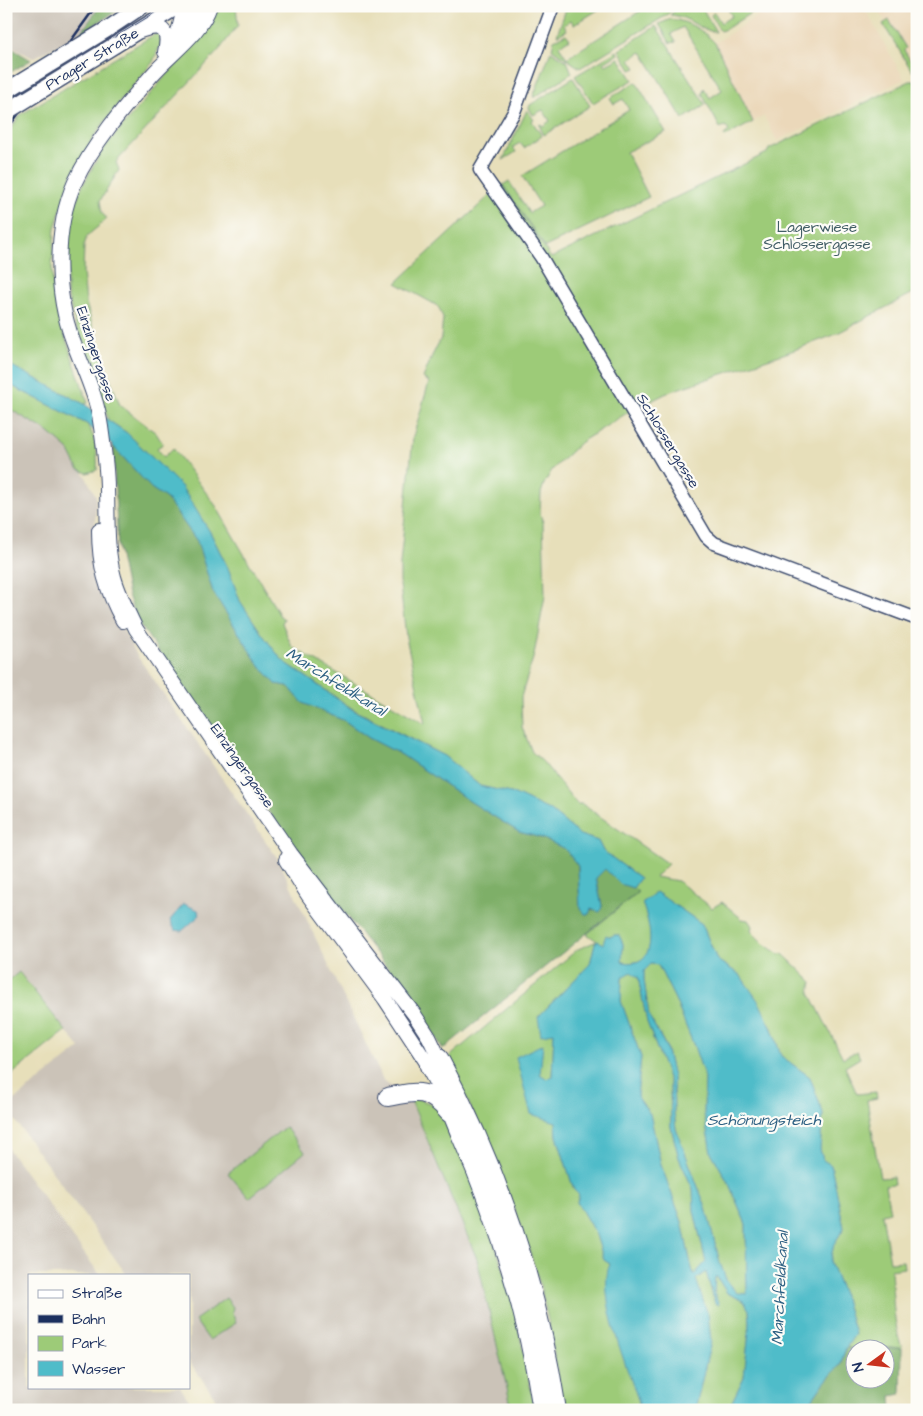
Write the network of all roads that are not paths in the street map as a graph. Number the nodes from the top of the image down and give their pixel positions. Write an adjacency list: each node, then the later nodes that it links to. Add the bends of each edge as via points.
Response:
1 (142, 6): 11 (main road, Prager Straße, bridge)
2 (178, 6): 7 (main road, Prager Straße)
3 (184, 6): 9 (main road, Einzingergasse, via 176,39)
4 (193, 6): 8 (main road, via 193,23)
5 (210, 6): 8 (main road, Einzingergasse)
6 (553, 6): 13 (street, Schlossergasse, via 514,112 480,170 541,258 706,536 714,543)
7 (137, 32): 9 (main road, via 150,27 163,30 168,41); 12 (main road, Prager Straße, bridge)
8 (188, 38): 10 (main road, Einzingergasse)
9 (165, 52): 10 (main road, Einzingergasse)
10 (152, 75): 14 (main road, Einzingergasse, via 97,143 74,183 63,219 59,271 64,315 92,391 101,426 104,460 99,553 103,575 112,601 155,673 250,805 308,895)
11 (6, 90)
12 (6, 111)
13 (917, 619)
14 (434, 1062): 16 (highway); 18 (highway, via 477,1136 519,1244 542,1327)
15 (388, 1097): 16 (highway, via 415,1092 427,1094 438,1100)
16 (453, 1117): 17 (highway, via 512,1271 533,1356)
17 (542, 1410)
18 (557, 1410)

